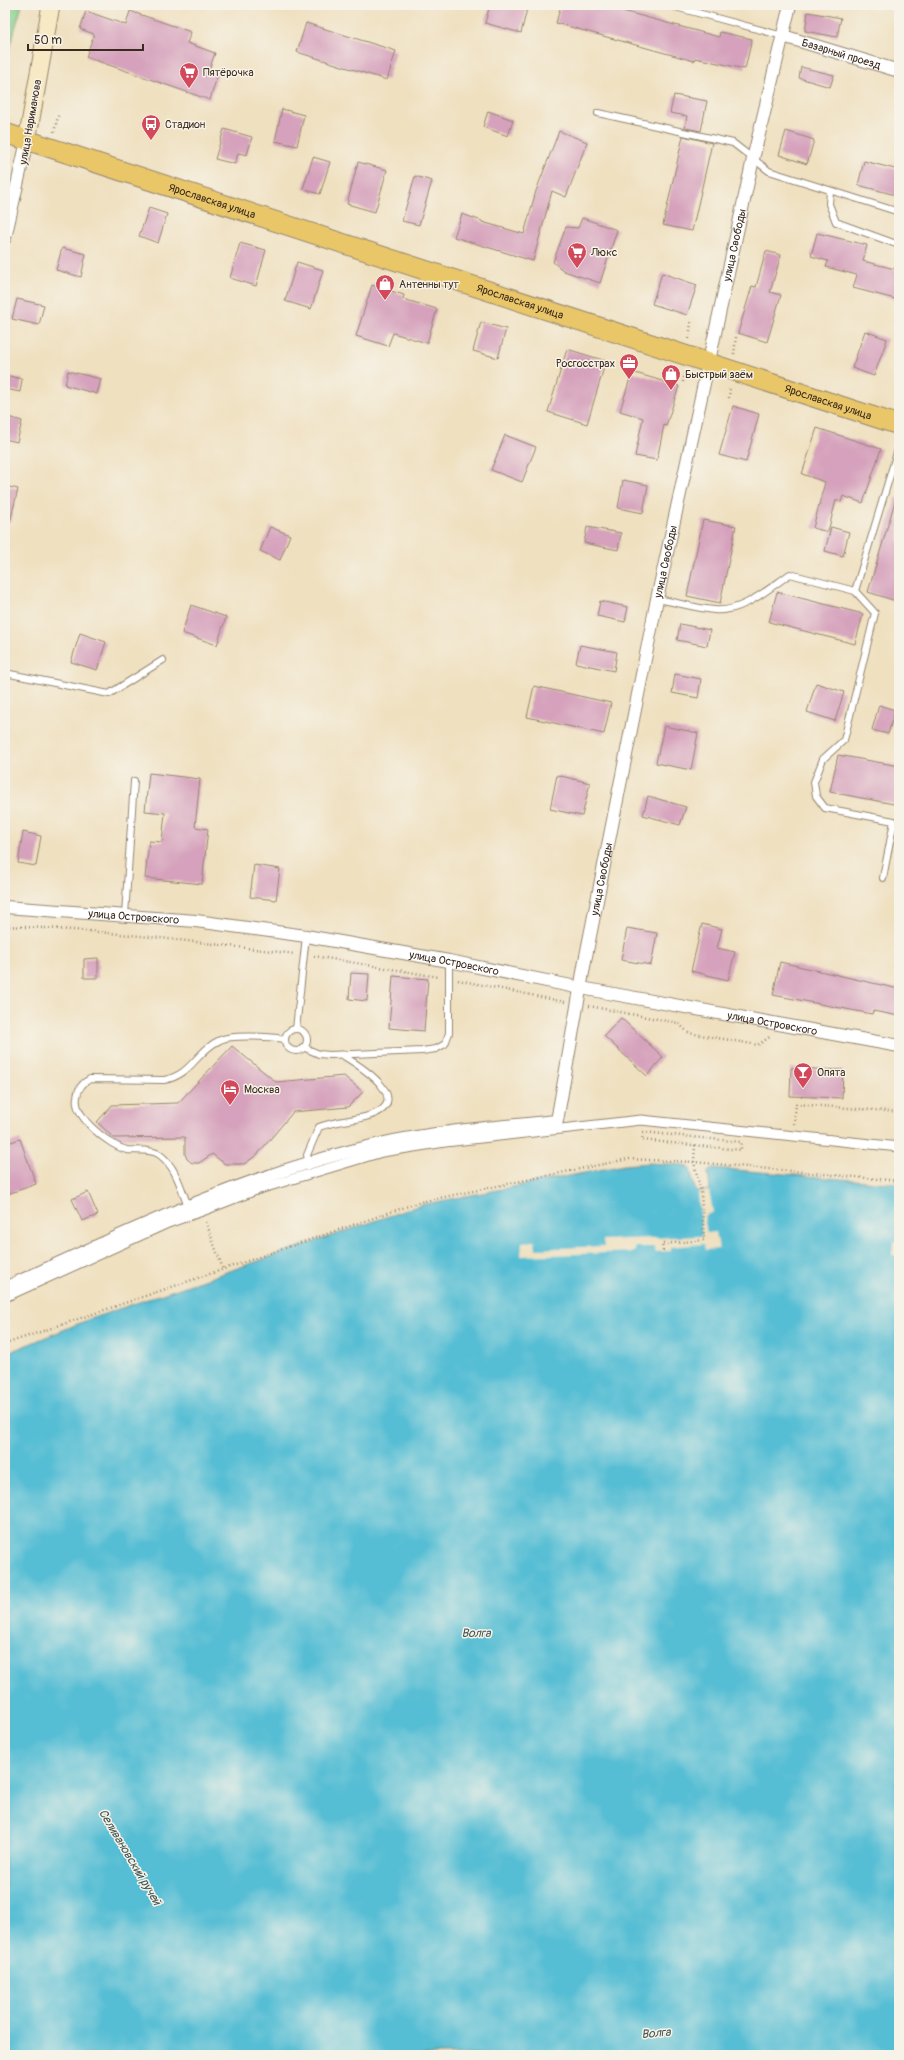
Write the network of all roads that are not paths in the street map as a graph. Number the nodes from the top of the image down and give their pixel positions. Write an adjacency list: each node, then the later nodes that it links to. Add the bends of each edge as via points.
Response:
1 (50, 5): 8 (main road, улица Нариманова)
2 (668, 5): 4 (lane)
3 (790, 5): 4 (street, улица Свободы)
4 (783, 36): 5 (street, Базарный проезд); 9 (street, улица Свободы)
5 (899, 71)
6 (598, 113): 9 (lane, via 733,143)
7 (5, 133): 8 (main road, Ярославская улица)
8 (27, 141): 12 (street, улица Нариманова); 14 (main road, Ярославская улица)
9 (753, 159): 10 (lane, via 769,171); 14 (street, улица Свободы)
10 (830, 191): 11 (lane); 13 (lane, via 829,204 836,222)
11 (899, 212)
12 (5, 238)
13 (899, 245)
14 (708, 364): 15 (main road, Ярославская улица); 18 (street, улица Свободы)
15 (899, 425)
16 (899, 446): 17 (lane)
17 (855, 591): 18 (lane, via 790,574 760,596 734,608 715,610); 22 (lane, via 875,613 844,740 823,759 814,782 816,796 826,808 894,821)
18 (657, 599): 27 (street, улица Свободы)
19 (163, 660): 20 (lane, via 109,694)
20 (5, 673)
21 (134, 781): 24 (lane)
22 (883, 878)
23 (5, 907): 24 (street, улица Островского)
24 (125, 915): 25 (street, улица Островского, via 196,920)
25 (306, 936): 26 (street, улица Островского); 28 (lane)
26 (449, 961): 27 (street, улица Островского); 32 (lane, via 449,1032 445,1044 436,1049 422,1051)
27 (581, 988): 30 (street, улица Островского); 34 (street, улица Свободы, via 557,1121 442,1132 380,1144)
28 (296, 1029): 29 (lane, via 289,1032); 31 (lane, via 303,1031 306,1037)
29 (285, 1039): 31 (lane, via 286,1045 291,1049 298,1050); 35 (lane, via 222,1039 205,1050 186,1072 175,1078 90,1079 83,1082 76,1100 86,1120 114,1146 159,1153 169,1163)
30 (899, 1046)
31 (303, 1047): 32 (lane, via 319,1054)
32 (342, 1055): 34 (lane, via 380,1082 386,1092 386,1103 379,1112 365,1117 330,1122 319,1127 307,1155)
33 (899, 1147): 37 (street, via 641,1120 444,1142 382,1152 256,1190 202,1210)
34 (309, 1164): 35 (street, via 239,1186)
35 (188, 1206): 36 (street)
36 (5, 1288)
37 (5, 1297)

